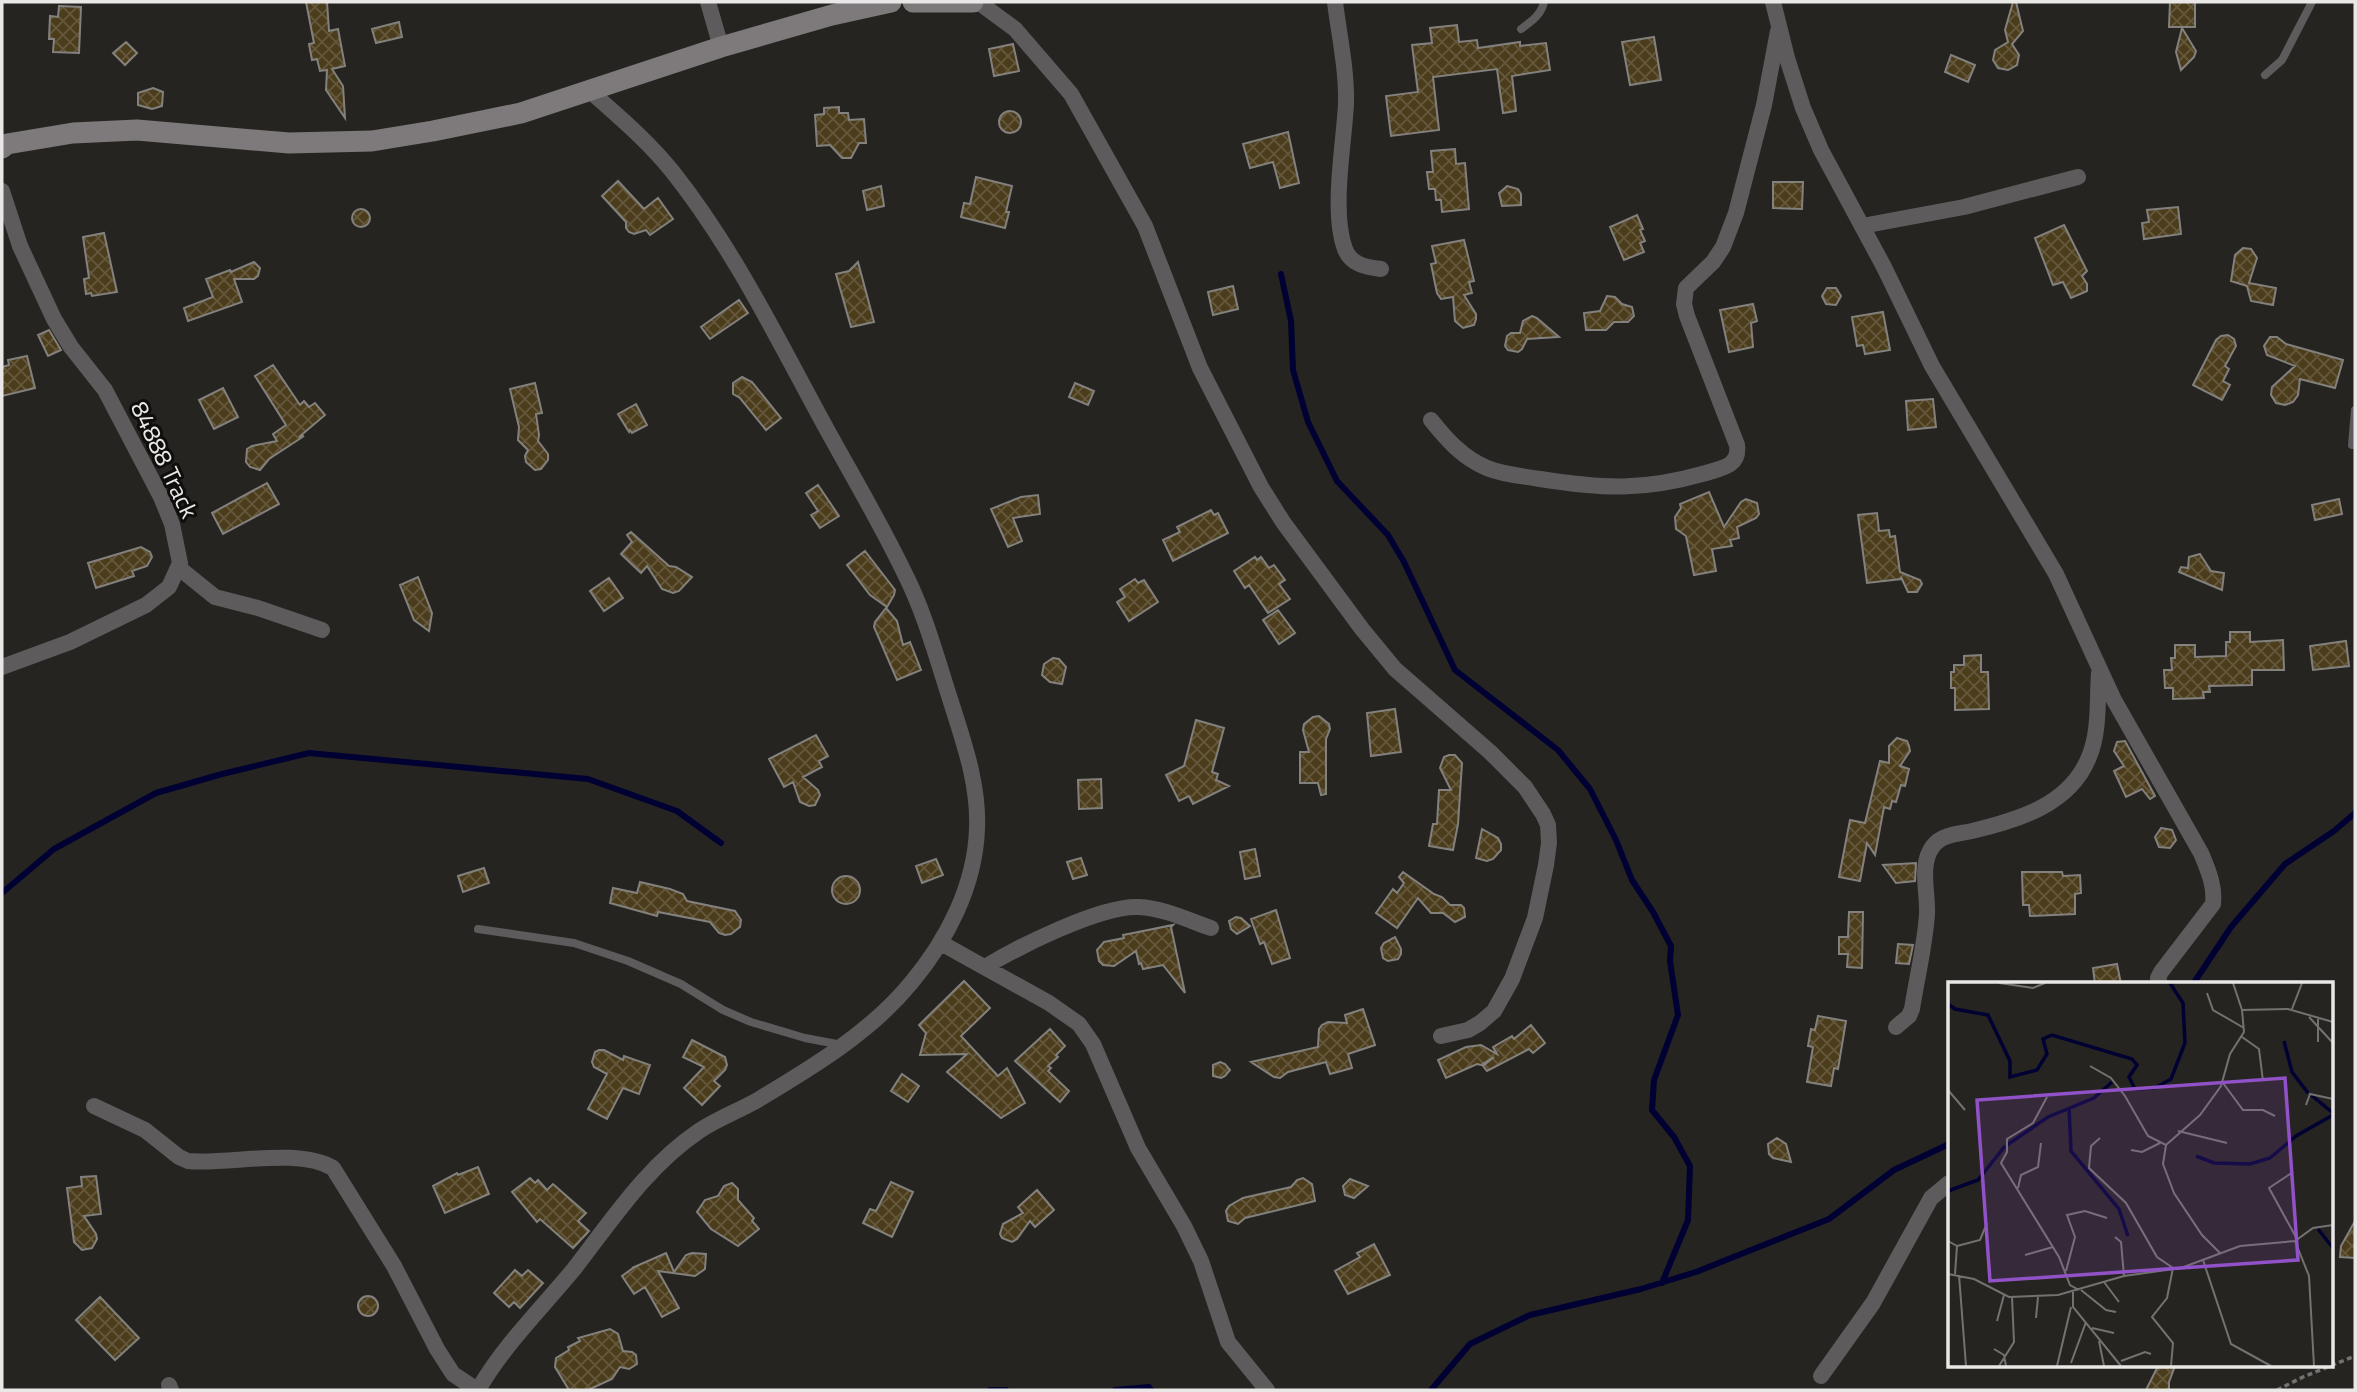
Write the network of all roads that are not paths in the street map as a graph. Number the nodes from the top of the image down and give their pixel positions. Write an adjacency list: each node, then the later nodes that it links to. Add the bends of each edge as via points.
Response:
1 (708, 2): 11 (street)
2 (891, 2): 11 (street)
3 (913, 2): 4 (street)
4 (961, 2): 32 (street, via 981,4 1015,29 1071,94 1145,226 1200,368 1283,522 1395,669 1490,752 1543,814 1549,842 1546,865 1535,918 1512,979 1494,1011 1480,1023)
5 (1335, 2): 18 (street, via 1346,102 1339,202 1345,250 1362,266)
6 (1544, 2): 10 (lane, via 1536,18)
7 (1773, 2): 9 (street)
8 (2312, 2): 12 (lane, via 2282,60)
9 (1779, 26): 17 (street, via 1821,150); 20 (street, via 1736,213 1723,247 1684,295 1687,316 1737,445 1736,461 1679,480 1639,487 1597,487 1490,469 1451,445)
10 (1521, 29)
11 (721, 47): 13 (street)
12 (2265, 75)
13 (590, 91): 14 (street, via 521,113 372,141 289,143 137,130); 28 (street, via 669,168 718,238 906,575 957,720 977,802 973,866)
14 (3, 141)
15 (2078, 177): 17 (street, via 1964,207)
16 (2, 191): 22 (street, 84888 Track, via 20,247 54,318 105,390 161,497 178,547)
17 (1862, 226): 25 (street, via 1933,366 2056,574)
18 (1381, 269)
19 (2355, 410): 21 (lane)
20 (1431, 420)
21 (2352, 445)
22 (179, 568): 23 (street, via 215,597); 24 (street, via 169,587 146,605 70,642)
23 (322, 630)
24 (2, 667)
25 (2099, 668): 30 (street, via 2201,853 2214,892 2213,904 2161,972); 31 (street, via 2090,756 2065,792 2046,807 1952,835 1932,847 1912,1009)
26 (1211, 928): 29 (street, via 1166,912 1127,907 1038,938)
27 (478, 929): 33 (lane, via 574,943 681,984 751,1021)
28 (941, 943): 29 (street); 33 (street, via 911,984)
29 (985, 967): 38 (street, via 1079,1024 1093,1044 1138,1148 1201,1261 1227,1342)
30 (2159, 982)
31 (1896, 1027)
32 (1441, 1037)
33 (843, 1045): 37 (street, via 664,1157 506,1348)
34 (94, 1107): 37 (street, via 145,1130 188,1161 294,1159 324,1162 334,1168 394,1266 436,1349 453,1374)
35 (1948, 1184): 36 (street, via 1931,1198 1873,1303)
36 (1821, 1376)
37 (478, 1390)
38 (1268, 1390)

